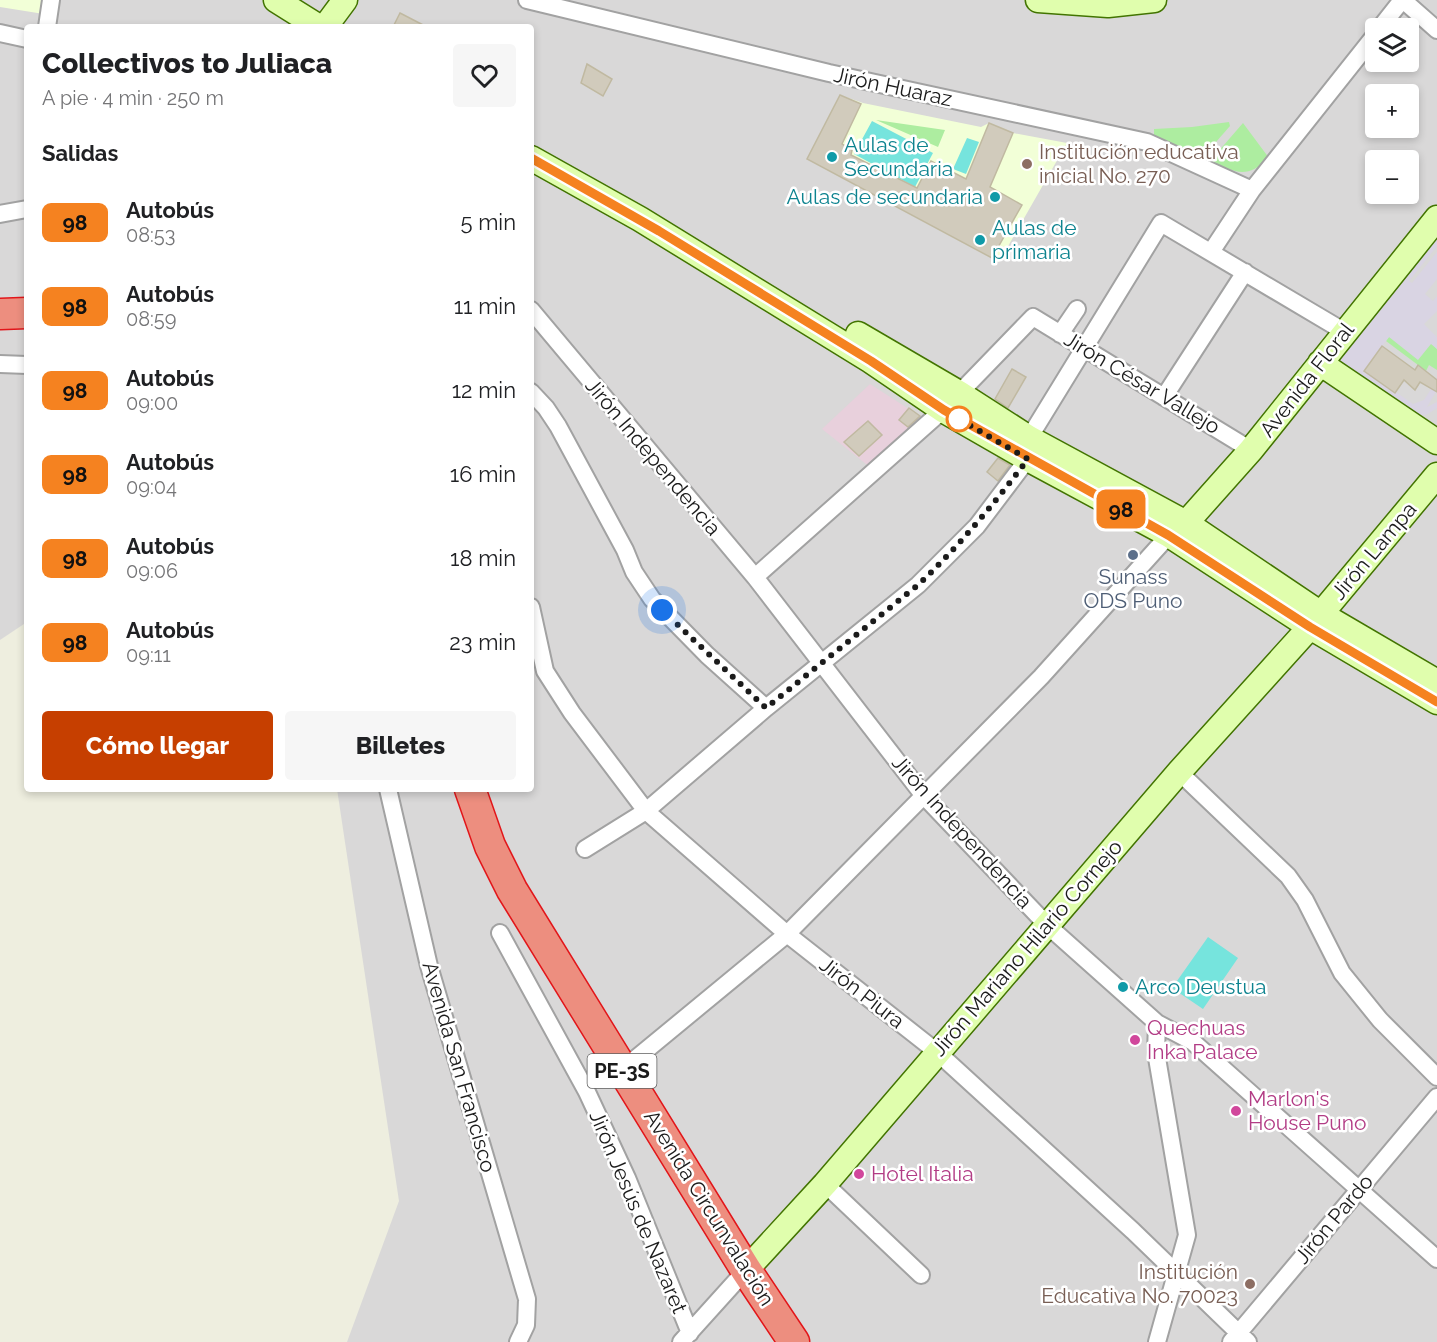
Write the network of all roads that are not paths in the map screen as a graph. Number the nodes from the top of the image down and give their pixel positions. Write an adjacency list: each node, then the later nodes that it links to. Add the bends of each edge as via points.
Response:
1 (51, 0): 9 (street)
2 (276, 0): 10 (street)
3 (345, 0): 11 (street)
4 (527, 0): 18 (street, Jirón Huaraz, via 829,73 1147,142)
5 (1038, 0): 6 (street, via 1108,5)
6 (1154, 0)
7 (1403, 0): 8 (street); 12 (street)
8 (1388, 18)
9 (47, 24)
10 (314, 24)
11 (327, 24)
12 (1437, 30)
13 (0, 33): 14 (street)
14 (24, 38)
15 (1365, 48): 18 (street)
16 (534, 148): 36 (street)
17 (534, 160): 36 (street, via 640,219 871,361)
18 (1252, 190): 22 (street)
19 (24, 210): 20 (street)
20 (0, 214)
21 (1437, 218): 28 (street, Avenida Floral)
22 (1211, 252): 23 (street); 30 (street, via 1161,222)
23 (1245, 272): 28 (street); 35 (street)
24 (1077, 309): 29 (street)
25 (24, 313): 26 (highway)
26 (0, 314)
27 (534, 314): 42 (street, Jirón Independencia)
28 (1345, 332): 31 (street, Avenida Floral)
29 (1060, 334): 30 (street, Jirón César Vallejo); 36 (street, Jirón César Vallejo, via 1033,317)
30 (1084, 348): 35 (street, Jirón César Vallejo); 38 (street)
31 (1320, 363): 37 (street); 39 (street, Avenida Floral)
32 (0, 364): 33 (street)
33 (24, 365)
34 (534, 395): 48 (street, via 558,426 652,599)
35 (1164, 397): 39 (street, Jirón César Vallejo)
36 (951, 401): 38 (street); 42 (street)
37 (1437, 442)
38 (1032, 447): 41 (street); 45 (street, via 977,525 939,565)
39 (1251, 450): 41 (street, Avenida Floral)
40 (1437, 475): 43 (street, Jirón Lampa)
41 (1177, 529): 43 (street); 52 (street, via 1041,677)
42 (755, 577): 45 (street, Jirón Independencia)
43 (1316, 620): 46 (street); 47 (street); 49 (street, Jirón Mariano Hilario Cornejo)
44 (534, 621): 53 (street, Jirón Piura, via 545,671)
45 (821, 663): 48 (street); 52 (street, Jirón Independencia)
46 (1437, 682)
47 (1437, 702)
48 (766, 708): 53 (street)
49 (1179, 772): 55 (street, Jirón Mariano Hilario Cornejo); 61 (street, via 1288,876 1305,900 1342,973 1380,1020)
50 (389, 792): 71 (street, Avenida San Francisco, via 429,966 527,1299 526,1325)
51 (471, 792): 60 (highway, Avenida Circunvalación / PE-3S, via 490,846 512,890)
52 (924, 796): 55 (street, Jirón Independencia); 57 (street)
53 (646, 811): 54 (street); 57 (street, Jirón Piura)
54 (585, 849)
55 (1047, 925): 58 (street, Jirón Independencia); 59 (street, Jirón Mariano Hilario Cornejo)
56 (501, 933): 69 (street, Jirón Jesús de Nazaret, via 587,1092 627,1178)
57 (787, 934): 59 (street, Jirón Piura); 60 (street)
58 (1157, 1023): 64 (street, Jirón Independencia, via 1192,1042); 68 (street, via 1156,1052 1187,1235)
59 (937, 1052): 63 (street, Jirón Mariano Hilario Cornejo); 68 (street, Jirón Piura)
60 (622, 1070): 66 (highway, Avenida Circunvalación / PE-3S)
61 (1437, 1077)
62 (1437, 1097): 64 (street, Jirón Pardo)
63 (825, 1184): 66 (street, Jirón Mariano Hilario Cornejo); 67 (street)
64 (1358, 1191): 65 (street, Jirón Independencia); 70 (street, Jirón Pardo)
65 (1437, 1259)
66 (746, 1270): 69 (street); 72 (highway, Avenida Circunvalación / PE-3S)
67 (921, 1275)
68 (1178, 1276): 70 (street, Jirón Piura); 73 (street)
69 (686, 1337)
70 (1239, 1339)
71 (518, 1342)
72 (794, 1342)
73 (1157, 1342)

